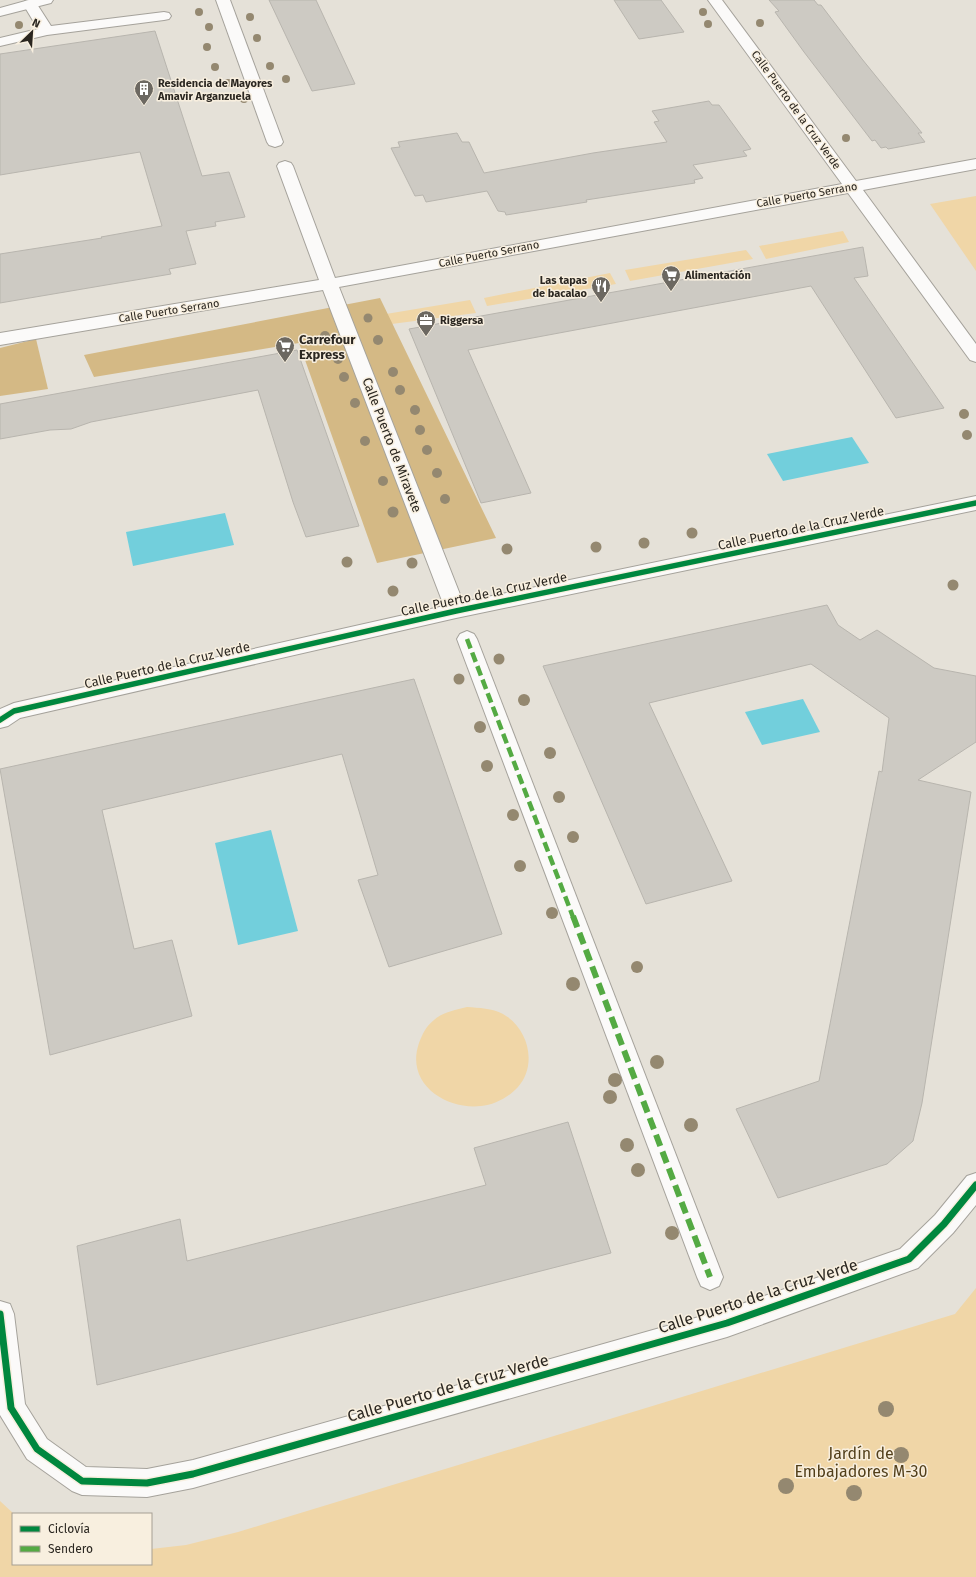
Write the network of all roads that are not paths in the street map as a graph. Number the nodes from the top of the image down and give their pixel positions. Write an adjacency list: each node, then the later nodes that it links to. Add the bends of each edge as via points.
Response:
1 (46, 0): 4 (street)
2 (223, 0): 9 (street)
3 (715, 0): 12 (street, Calle Puerto de la Cruz Verde)
4 (30, 4): 5 (street); 7 (street)
5 (0, 12)
6 (164, 16): 7 (street)
7 (47, 31): 8 (street)
8 (0, 42)
9 (275, 142)
10 (976, 164): 12 (street, Calle Puerto Serrano)
11 (285, 166): 13 (street, Calle Puerto de Miravete)
12 (852, 187): 13 (street, Calle Puerto Serrano); 15 (street, Calle Puerto de la Cruz Verde)
13 (329, 284): 14 (street, Calle Puerto Serrano); 17 (street, Calle Puerto de Miravete)
14 (0, 339)
15 (976, 356)
16 (976, 503): 17 (street, Calle Puerto de la Cruz Verde)
17 (456, 611): 19 (street, Calle Puerto de la Cruz Verde, via 14,711)
18 (467, 639): 21 (street)
19 (0, 720)
20 (976, 1185): 22 (street, Calle Puerto de la Cruz Verde, via 944,1224 909,1259 727,1323 201,1472 147,1483 82,1480 37,1449 11,1408)
21 (710, 1277)
22 (0, 1314)

